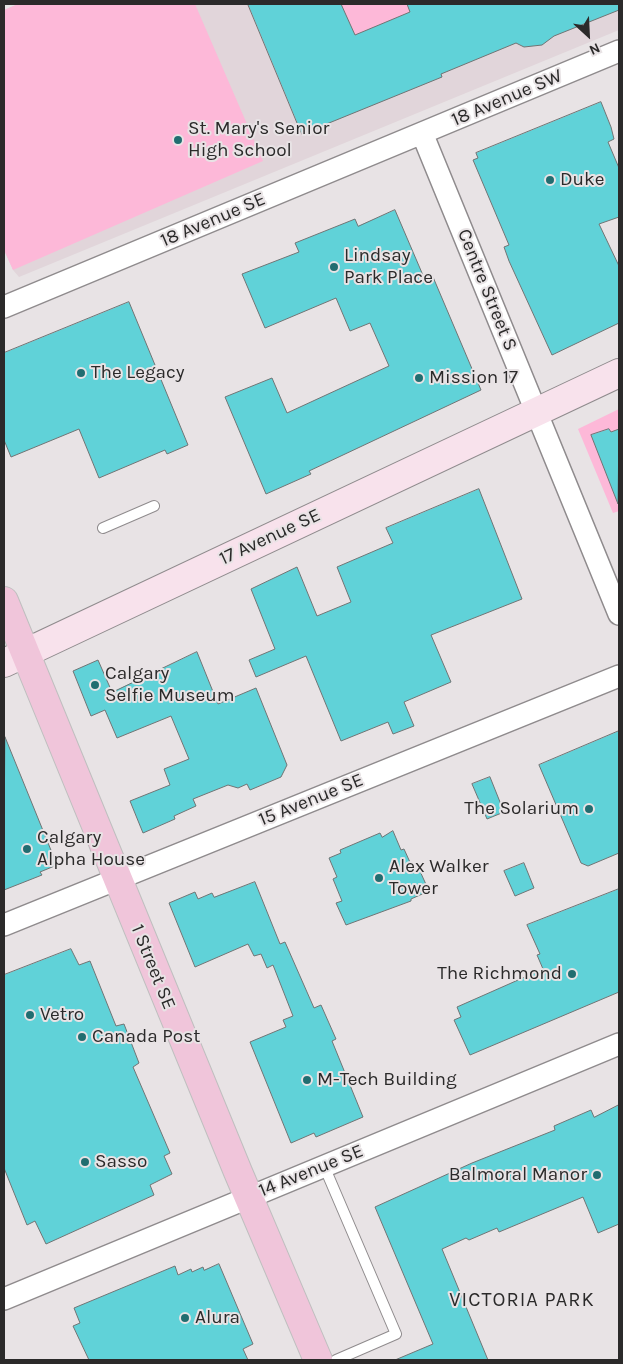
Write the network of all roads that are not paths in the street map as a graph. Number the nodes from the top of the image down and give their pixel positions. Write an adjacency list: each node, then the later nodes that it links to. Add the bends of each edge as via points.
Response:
1 (619, 51): 2 (street, 18 Avenue SW)
2 (422, 134): 3 (street, 18 Avenue SE); 5 (street, Centre Street S)
3 (4, 307)
4 (619, 373): 5 (main road, 17 Avenue SE)
5 (536, 412): 9 (street, Centre Street S); 10 (main road, 17 Avenue SE)
6 (154, 506): 7 (lane)
7 (103, 528)
8 (4, 601): 10 (main road, 1 Street SE)
9 (619, 614)
10 (15, 658): 12 (main road, 1 Street SE)
11 (619, 676): 12 (street, 15 Avenue SE)
12 (116, 878): 13 (street, 15 Avenue SE); 16 (main road, 1 Street SE)
13 (4, 926)
14 (619, 1044): 15 (street, 14 Avenue SE)
15 (324, 1166): 16 (street, 14 Avenue SE); 19 (lane, via 396,1334)
16 (248, 1197): 17 (street, 14 Avenue SE); 18 (main road, 1 Street SE)
17 (4, 1298)
18 (318, 1360)
19 (336, 1360)

